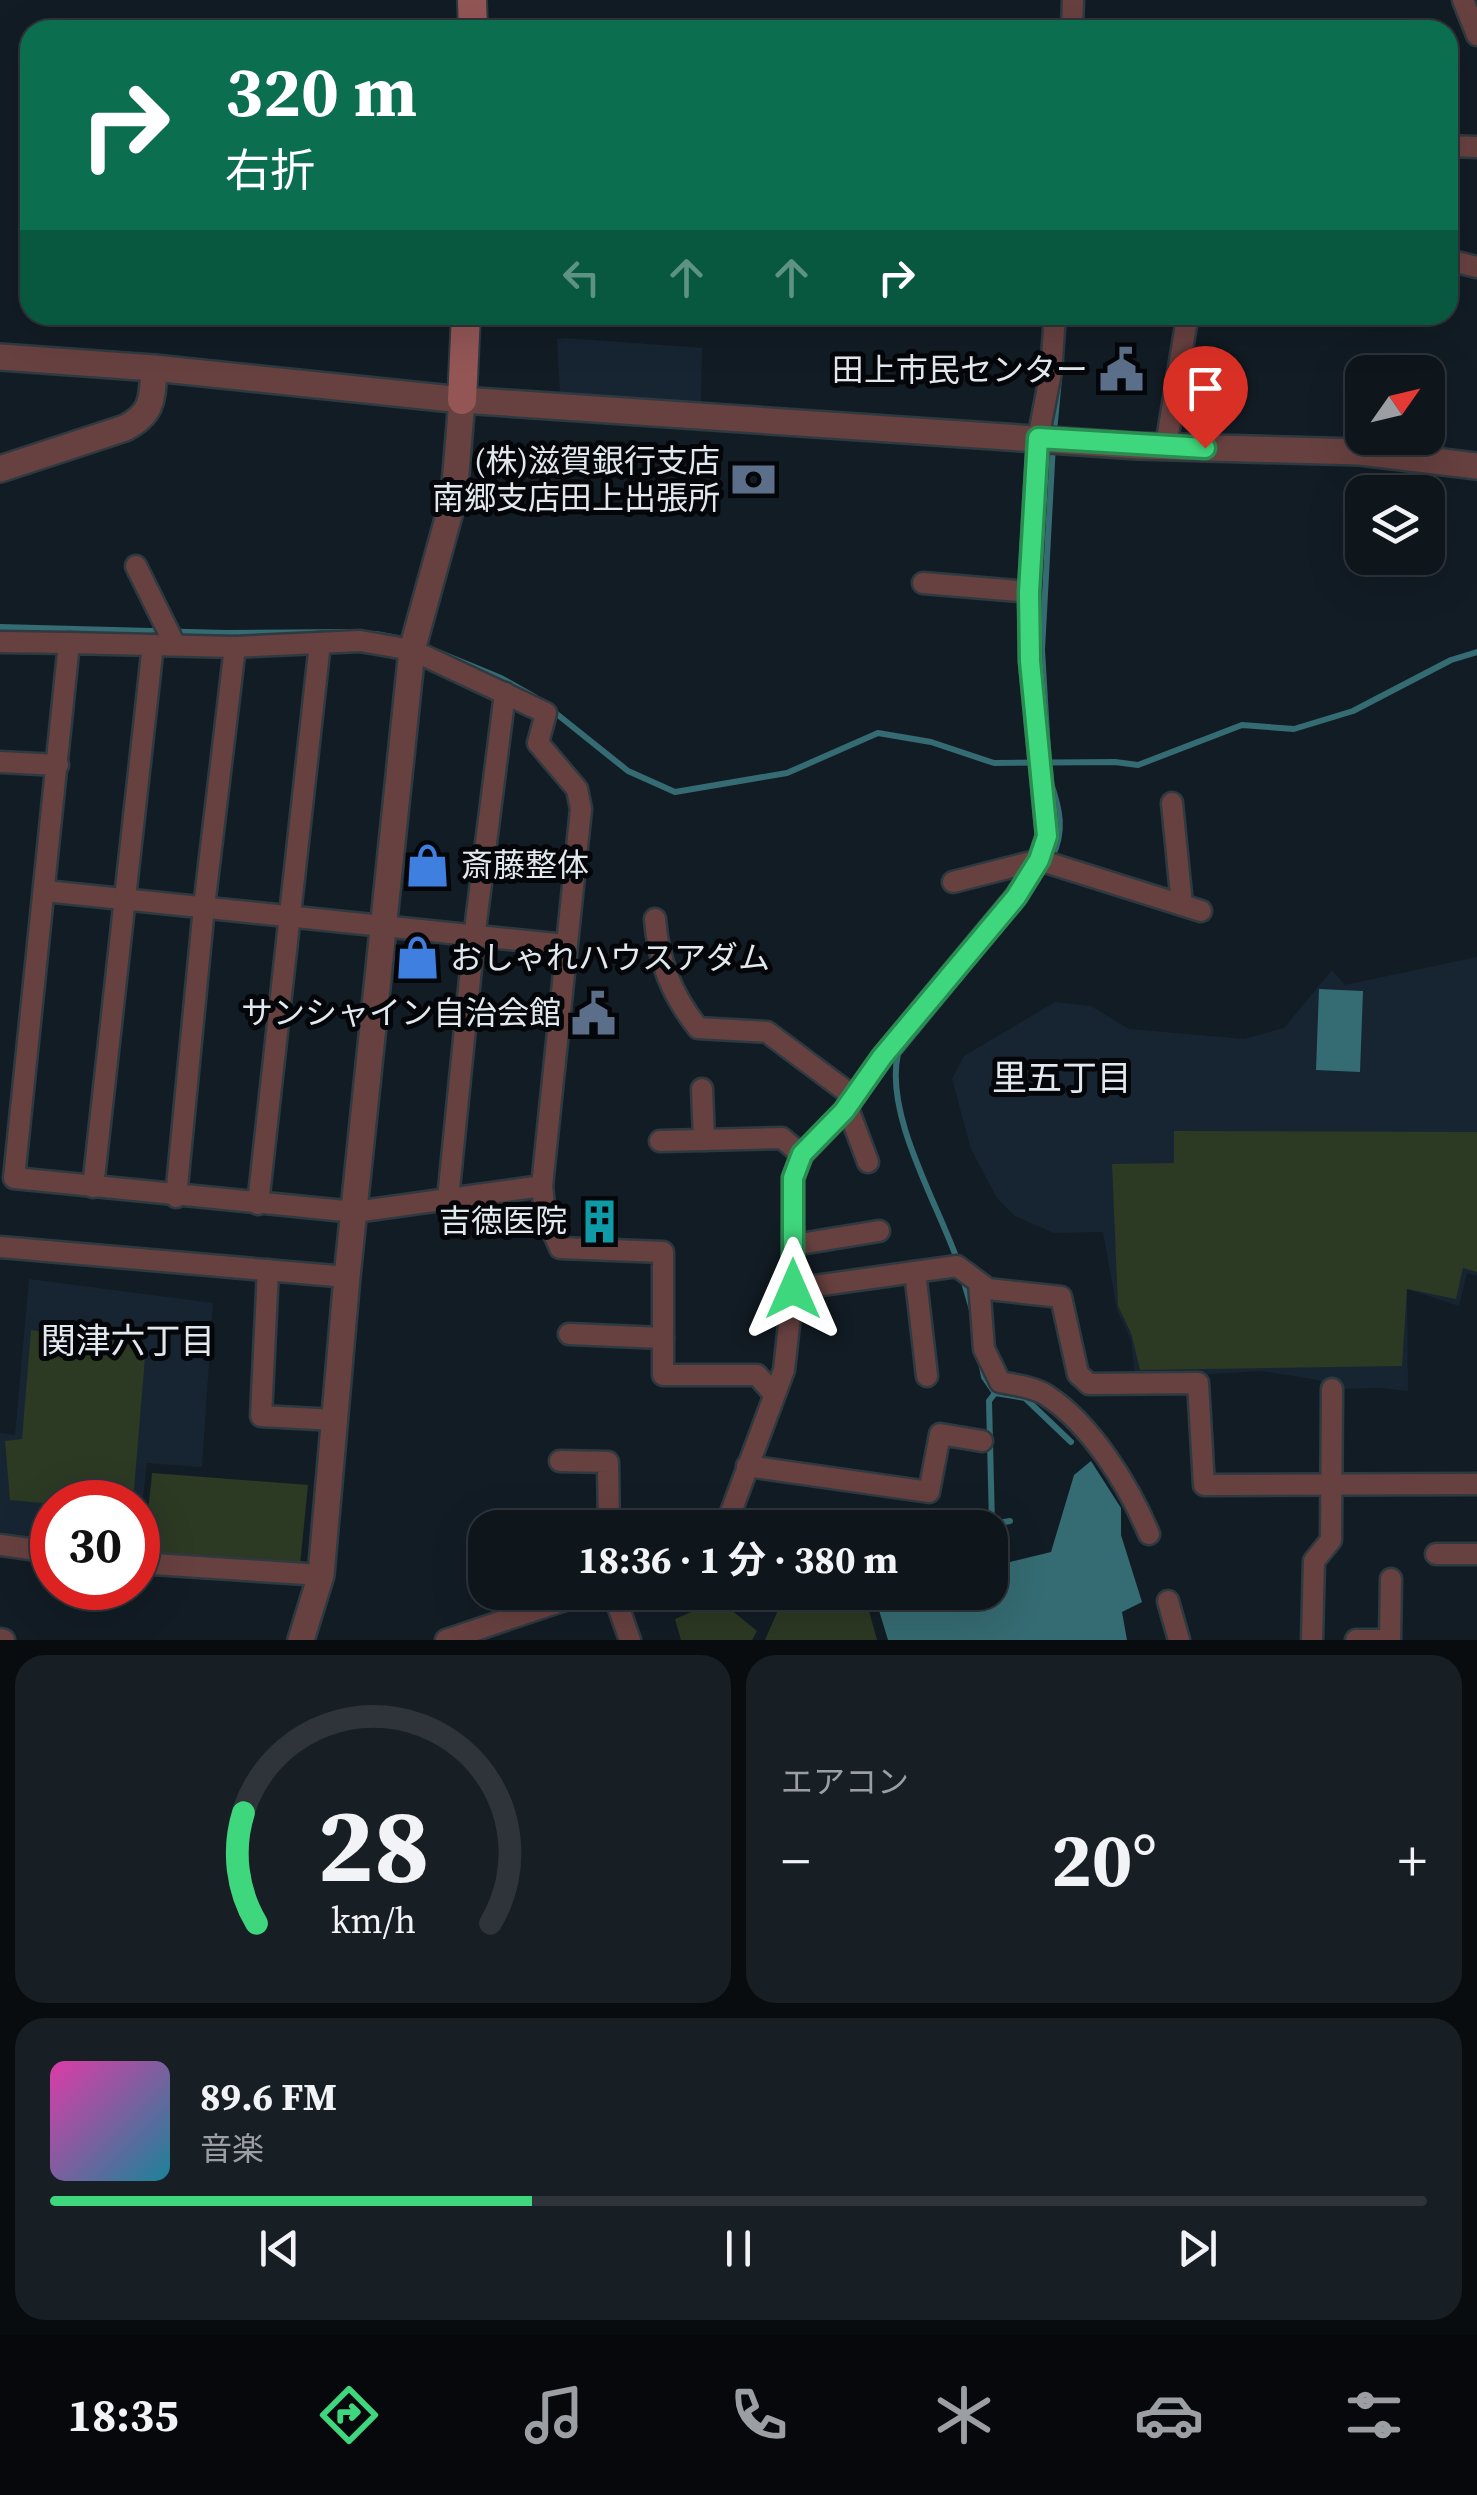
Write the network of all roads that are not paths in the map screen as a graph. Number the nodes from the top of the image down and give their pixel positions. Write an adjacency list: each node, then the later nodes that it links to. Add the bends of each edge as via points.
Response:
1 (466, 325): 6 (main road)
2 (1054, 325): 7 (street)
3 (1186, 325): 8 (street)
4 (0, 357): 5 (street)
5 (154, 368): 6 (street); 10 (street, via 152,400 142,419)
6 (462, 400): 7 (street); 20 (street, via 454,497)
7 (1038, 438): 8 (street); 13 (street)
8 (1166, 446): 9 (street, via 1360,452)
9 (1477, 466)
10 (0, 469)
11 (136, 566): 18 (street)
12 (923, 583): 13 (street)
13 (1029, 592): 25 (street, via 1047,836)
14 (0, 642): 16 (street)
15 (320, 642): 19 (street); 20 (street); 30 (street)
16 (70, 643): 17 (street); 23 (street)
17 (152, 645): 18 (street); 28 (street)
18 (175, 645): 19 (street)
19 (236, 646): 29 (street)
20 (412, 650): 21 (street); 32 (street)
21 (505, 693): 33 (street); 34 (street, via 546,714 538,743 577,789 581,809)
22 (0, 762): 23 (street)
23 (58, 765): 27 (street)
24 (1172, 803): 25 (street, via 1192,908)
25 (1039, 860): 26 (street); 36 (street)
26 (953, 882)
27 (45, 891): 28 (street); 42 (street, via 14,1178)
28 (126, 899): 29 (street); 42 (street)
29 (204, 906): 30 (street); 43 (street)
30 (289, 915): 32 (street); 45 (street)
31 (655, 919): 36 (street, via 657,951 679,1004 698,1028 767,1032)
32 (384, 925): 33 (street); 46 (street)
33 (474, 938): 34 (street); 44 (street)
34 (566, 945): 41 (street)
35 (702, 1089): 37 (street)
36 (851, 1101): 39 (street); 40 (street)
37 (704, 1140): 38 (street); 39 (street, via 782,1138)
38 (660, 1141)
39 (802, 1154): 48 (street, via 793,1178)
40 (868, 1162)
41 (542, 1186): 44 (street); 56 (street, via 560,1248 663,1252)
42 (92, 1187): 43 (street)
43 (176, 1196): 45 (street)
44 (448, 1199): 46 (street)
45 (258, 1204): 46 (street)
46 (355, 1212): 52 (street)
47 (880, 1230): 48 (street)
48 (794, 1244): 54 (street)
49 (0, 1247): 50 (street)
50 (268, 1270): 52 (street); 60 (street, via 260,1416)
51 (915, 1272): 53 (street, via 957,1266); 54 (street); 57 (street)
52 (346, 1277): 60 (street)
53 (979, 1283): 65 (street, via 1061,1298 1078,1374 1088,1384 1198,1383 1204,1485); 68 (street, via 984,1350 1000,1382 1044,1393 1093,1438)
54 (793, 1289): 59 (street, via 784,1370)
55 (569, 1334): 56 (street)
56 (663, 1338): 59 (street, via 663,1375 757,1375)
57 (927, 1376)
58 (1332, 1389): 65 (street)
59 (774, 1394): 63 (street)
60 (336, 1420): 74 (street)
61 (982, 1441): 63 (street, via 940,1434 929,1492)
62 (560, 1461): 66 (street, via 608,1462)
63 (747, 1466): 67 (street)
64 (1477, 1484): 65 (street)
65 (1330, 1485): 83 (street, via 1331,1540 1314,1561)
66 (609, 1510)
67 (731, 1510)
68 (1149, 1534)
69 (0, 1545): 70 (street)
70 (30, 1549)
71 (1436, 1554): 72 (street)
72 (1477, 1554)
73 (160, 1565): 74 (street)
74 (321, 1575): 79 (street)
75 (1391, 1579): 85 (street)
76 (1168, 1601): 82 (street)
77 (535, 1610): 80 (street)
78 (619, 1610): 81 (street)
79 (301, 1640)
80 (446, 1640)
81 (630, 1640)
82 (1178, 1640)
83 (1312, 1640)
84 (1356, 1640): 85 (street)
85 (1390, 1640)

